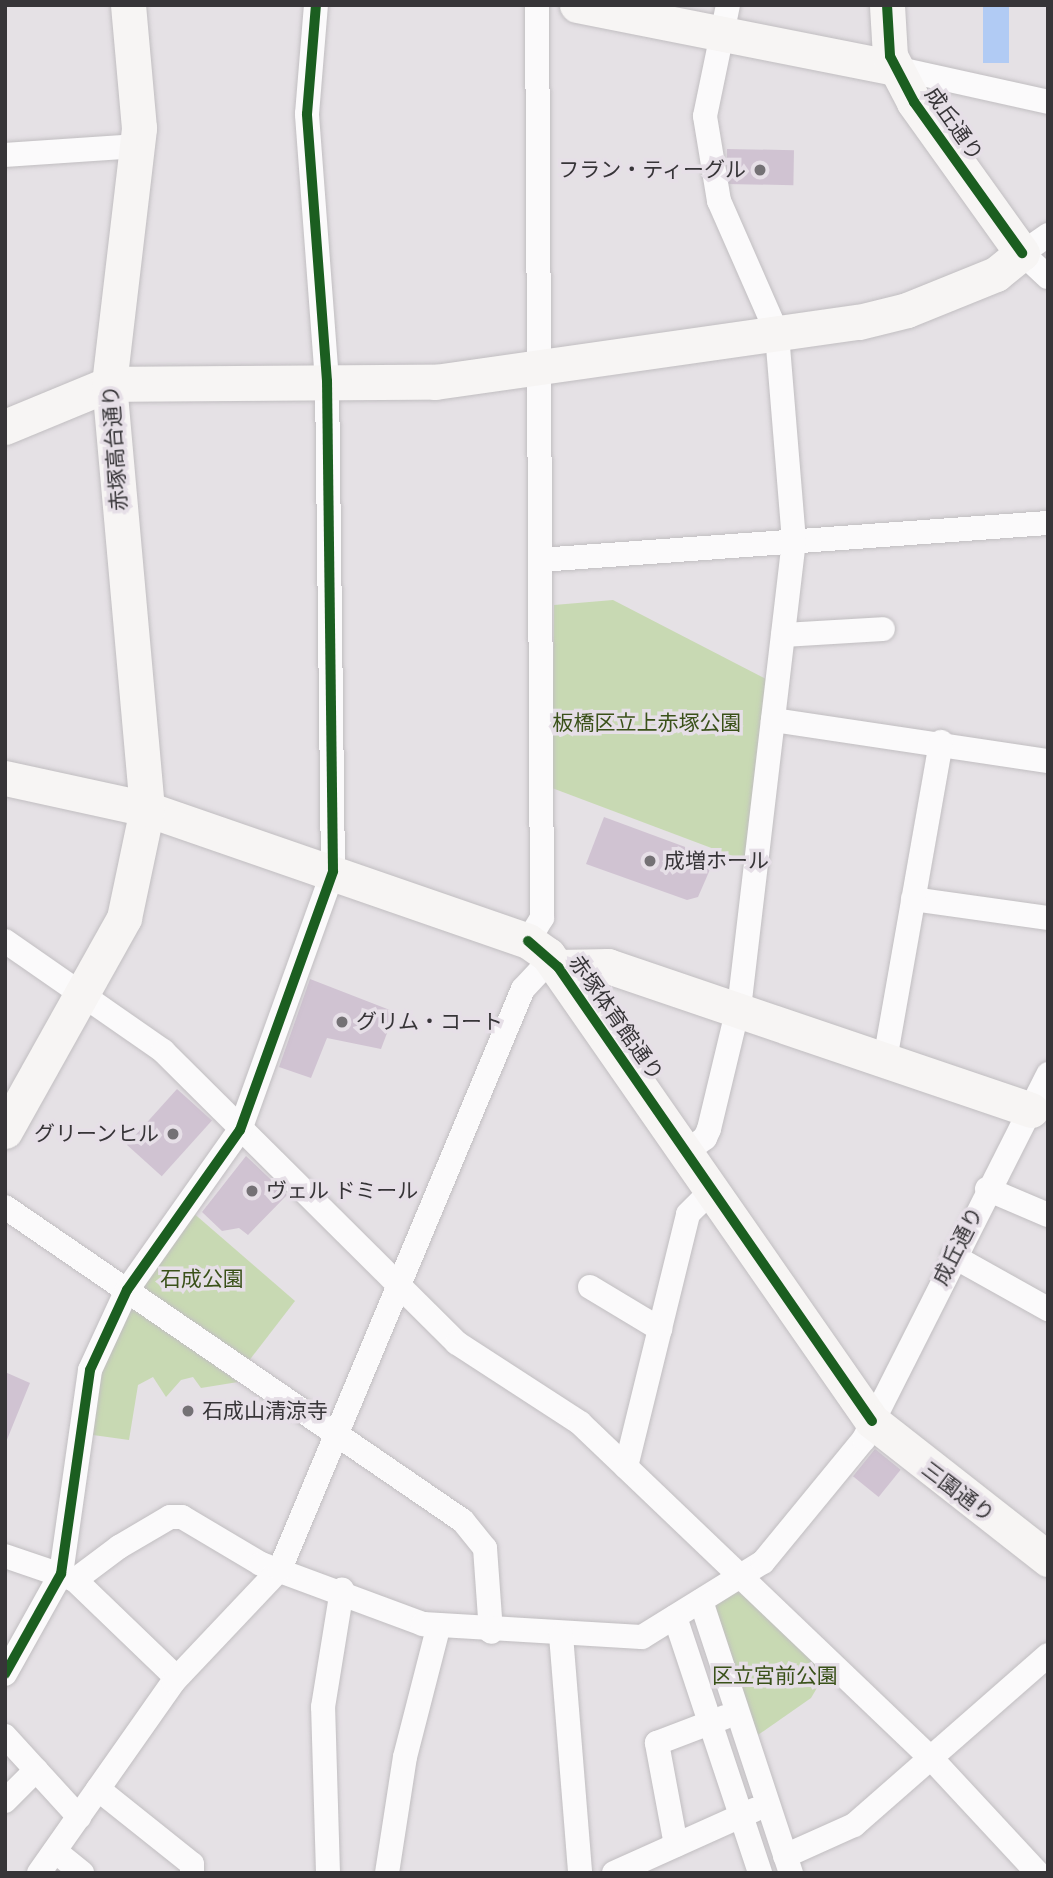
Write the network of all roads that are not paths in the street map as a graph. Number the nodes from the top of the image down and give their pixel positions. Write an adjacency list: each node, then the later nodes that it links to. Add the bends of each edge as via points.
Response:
1 (128, 5): 9 (street, 赤塚高台通り, via 139,104)
2 (316, 5): 15 (street, via 307,114)
3 (537, 5): 14 (street)
4 (577, 5): 6 (street)
5 (887, 5): 7 (street, 成丘通り)
6 (725, 21): 7 (street); 13 (street, via 705,117 719,201)
7 (895, 68): 8 (street); 11 (street, 成丘通り, via 914,102)
8 (1048, 102)
9 (137, 146): 10 (street); 16 (street, 赤塚高台通り)
10 (5, 155)
11 (1035, 244): 12 (street, 成丘通り); 13 (street, via 996,274 907,310)
12 (1048, 277)
13 (777, 333): 14 (street); 19 (street)
14 (539, 371): 15 (street, via 435,382); 20 (street)
15 (327, 382): 16 (street); 28 (street)
16 (108, 384): 17 (street); 27 (street, 赤塚高台通り)
17 (5, 427)
18 (1048, 523): 19 (street)
19 (794, 541): 20 (street); 22 (street)
20 (540, 561): 32 (street, via 542,918)
21 (884, 629): 22 (street)
22 (783, 635): 23 (street)
23 (773, 720): 24 (street); 35 (street)
24 (940, 742): 25 (street); 29 (street)
25 (1048, 761)
26 (5, 778): 27 (street, 赤塚体育館通り)
27 (147, 809): 28 (street, 赤塚体育館通り); 34 (street, 赤塚高台通り, via 126,912)
28 (333, 872): 32 (street, 赤塚体育館通り); 39 (street)
29 (913, 899): 30 (street); 36 (street)
30 (1048, 918)
31 (5, 941): 34 (street)
32 (528, 941): 33 (street, 赤塚体育館通り)
33 (558, 967): 35 (street, via 608,966); 41 (street, 赤塚体育館通り); 47 (street, via 540,971 523,989)
34 (80, 995): 39 (street, via 163,1051); 40 (street, 赤塚高台通り)
35 (738, 1010): 36 (street); 41 (street, via 709,1129 705,1138)
36 (885, 1060): 38 (street)
37 (1048, 1074): 38 (street, 成丘通り)
38 (1039, 1111): 42 (street, 成丘通り)
39 (240, 1130): 47 (street); 49 (street)
40 (5, 1131)
41 (684, 1153): 43 (street, 赤塚体育館通り)
42 (987, 1189): 45 (street); 46 (street, 成丘通り)
43 (711, 1191): 51 (street, via 688,1214); 52 (street, 赤塚体育館通り)
44 (5, 1207): 49 (street)
45 (1048, 1215)
46 (953, 1256): 50 (street); 52 (street, 成丘通り)
47 (398, 1285): 53 (street); 54 (street, via 457,1343 580,1423)
48 (590, 1287): 51 (street)
49 (127, 1290): 53 (street); 58 (street, via 90,1370)
50 (1048, 1309)
51 (660, 1329): 54 (street)
52 (872, 1420): 56 (street, 三園通り); 59 (street, 成丘通り, via 864,1439 763,1562)
53 (334, 1437): 57 (street); 64 (street, via 477,1534 489,1570)
54 (626, 1467): 59 (street)
55 (5, 1556): 58 (street)
56 (1047, 1558)
57 (280, 1569): 58 (street, 成丘通り, via 261,1564 182,1517 170,1517); 60 (street, 成丘通り); 68 (street)
58 (68, 1577): 67 (street); 68 (street)
59 (743, 1578): 61 (street, 成丘通り); 72 (street)
60 (342, 1590): 63 (street, 成丘通り); 85 (street, via 323,1707)
61 (701, 1601): 62 (street, 成丘通り); 69 (street)
62 (675, 1617): 65 (street, 成丘通り, via 642,1637); 70 (street)
63 (439, 1625): 64 (street, 成丘通り); 86 (street, via 405,1757)
64 (491, 1632): 65 (street, 成丘通り)
65 (561, 1634): 87 (street)
66 (1048, 1655): 72 (street)
67 (5, 1674)
68 (177, 1678): 74 (street)
69 (738, 1712): 70 (street); 76 (street)
70 (710, 1723): 77 (street); 79 (street, via 657,1743)
71 (5, 1736): 73 (street)
72 (931, 1758): 81 (street, via 854,1825); 90 (street)
73 (36, 1770): 75 (street); 78 (street)
74 (98, 1789): 78 (street); 84 (street, via 192,1864)
75 (5, 1801)
76 (768, 1804): 77 (street); 81 (street)
77 (741, 1816): 79 (street); 89 (street)
78 (79, 1817): 80 (street)
79 (676, 1845): 88 (street)
80 (55, 1851): 82 (street); 83 (street)
81 (788, 1864)
82 (40, 1873)
83 (82, 1873)
84 (192, 1873)
85 (328, 1873)
86 (387, 1873)
87 (580, 1873)
88 (614, 1873)
89 (760, 1873)
90 (1038, 1873)

